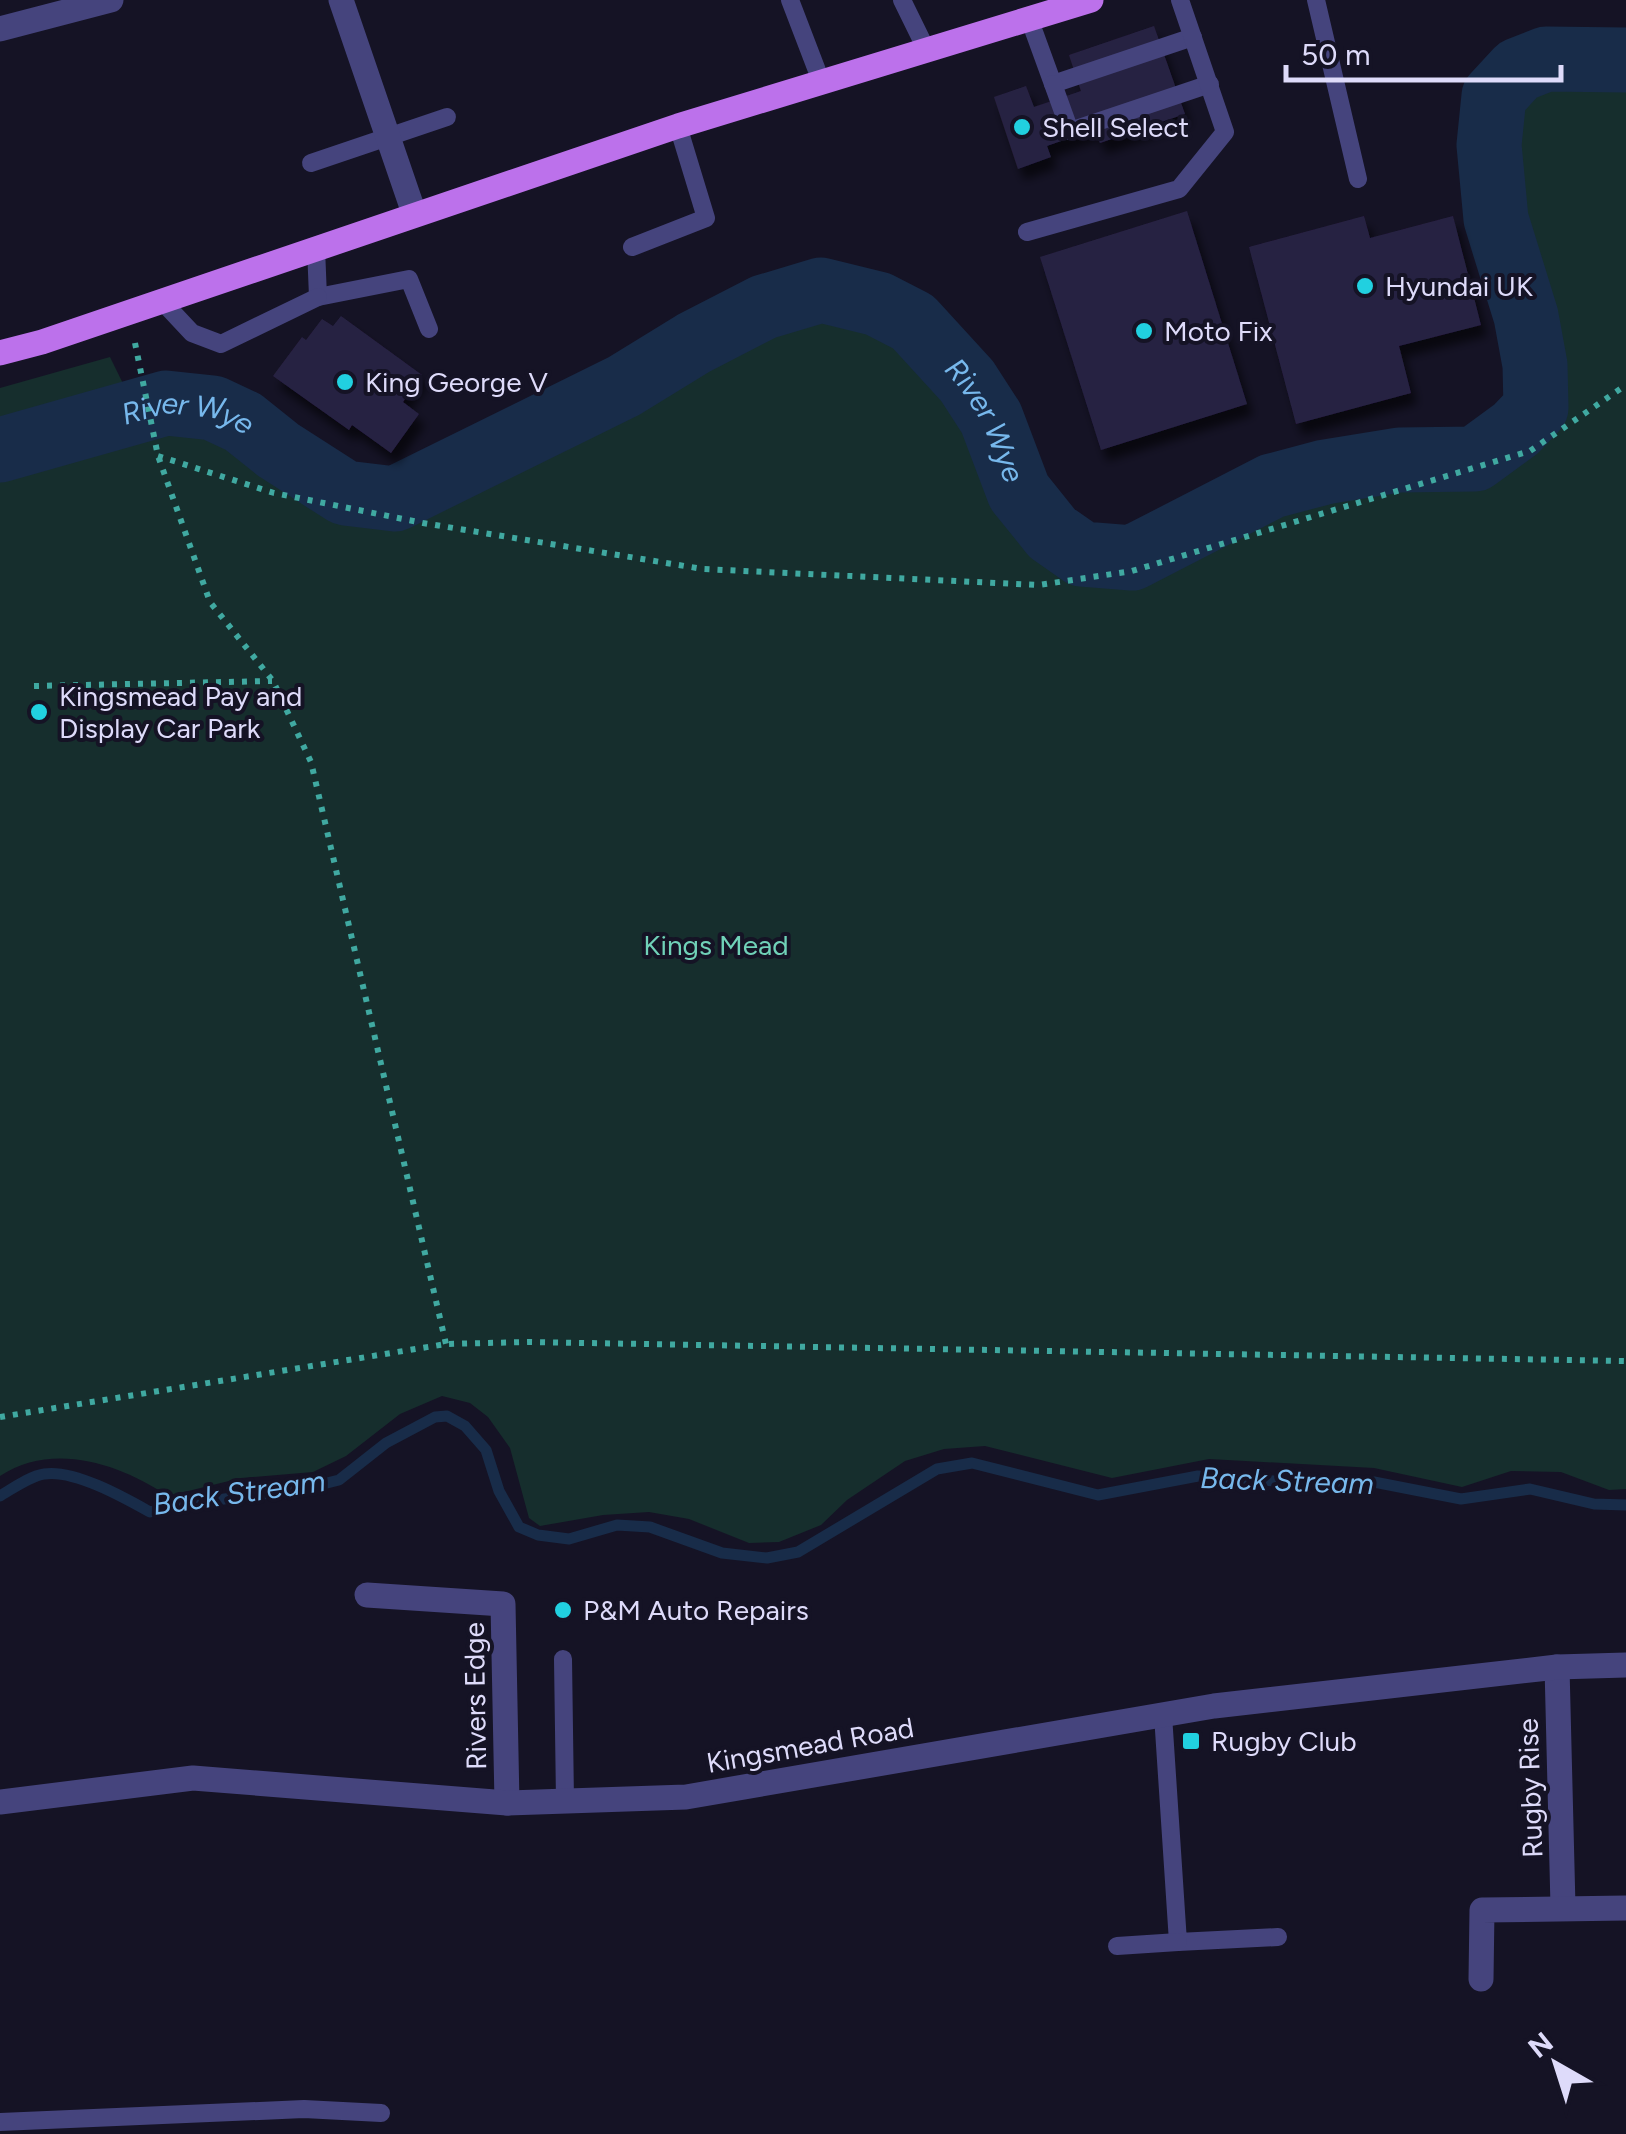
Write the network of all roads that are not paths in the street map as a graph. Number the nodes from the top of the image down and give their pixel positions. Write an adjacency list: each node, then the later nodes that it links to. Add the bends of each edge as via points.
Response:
1 (110, 0): 9 (street)
2 (341, 0): 17 (street)
3 (790, 0): 12 (lane)
4 (902, 0): 11 (lane)
5 (1092, 0): 8 (main road)
6 (1180, 0): 10 (lane)
7 (1316, 0): 19 (lane)
8 (1029, 18): 11 (main road); 13 (lane)
9 (0, 29)
10 (1193, 37): 13 (lane); 14 (lane)
11 (926, 50): 12 (main road)
12 (821, 81): 16 (main road)
13 (1053, 84): 14 (lane, via 1070,131)
14 (1210, 84): 21 (lane, via 1225,132 1179,188)
15 (446, 117): 17 (lane)
16 (678, 126): 20 (main road); 22 (lane, via 706,218)
17 (388, 136): 18 (lane); 20 (street)
18 (311, 163)
19 (1358, 180)
20 (414, 214): 23 (main road)
21 (1027, 232)
22 (632, 246)
23 (316, 248): 24 (lane); 25 (main road)
24 (318, 297): 25 (lane, via 221,344 192,333); 26 (lane, via 408,278)
25 (162, 302): 27 (main road)
26 (430, 329)
27 (0, 354)
28 (367, 1595): 35 (street, Rivers Edge, via 503,1604)
29 (563, 1659): 33 (lane)
30 (1626, 1665): 31 (street, Kingsmead Road)
31 (1557, 1668): 32 (street, Kingsmead Road); 36 (street, Rugby Rise)
32 (1163, 1715): 33 (street, Kingsmead Road, via 686,1797); 39 (lane)
33 (565, 1801): 35 (street, Kingsmead Road)
34 (0, 1802): 35 (street, Kingsmead Road, via 193,1778)
35 (507, 1803)
36 (1563, 1907): 37 (street); 41 (street, via 1482,1910)
37 (1626, 1908)
38 (1278, 1937): 39 (lane)
39 (1178, 1942): 40 (lane)
40 (1117, 1946)
41 (1481, 1979)
42 (381, 2114): 43 (lane, via 304,2108)
43 (0, 2122)

